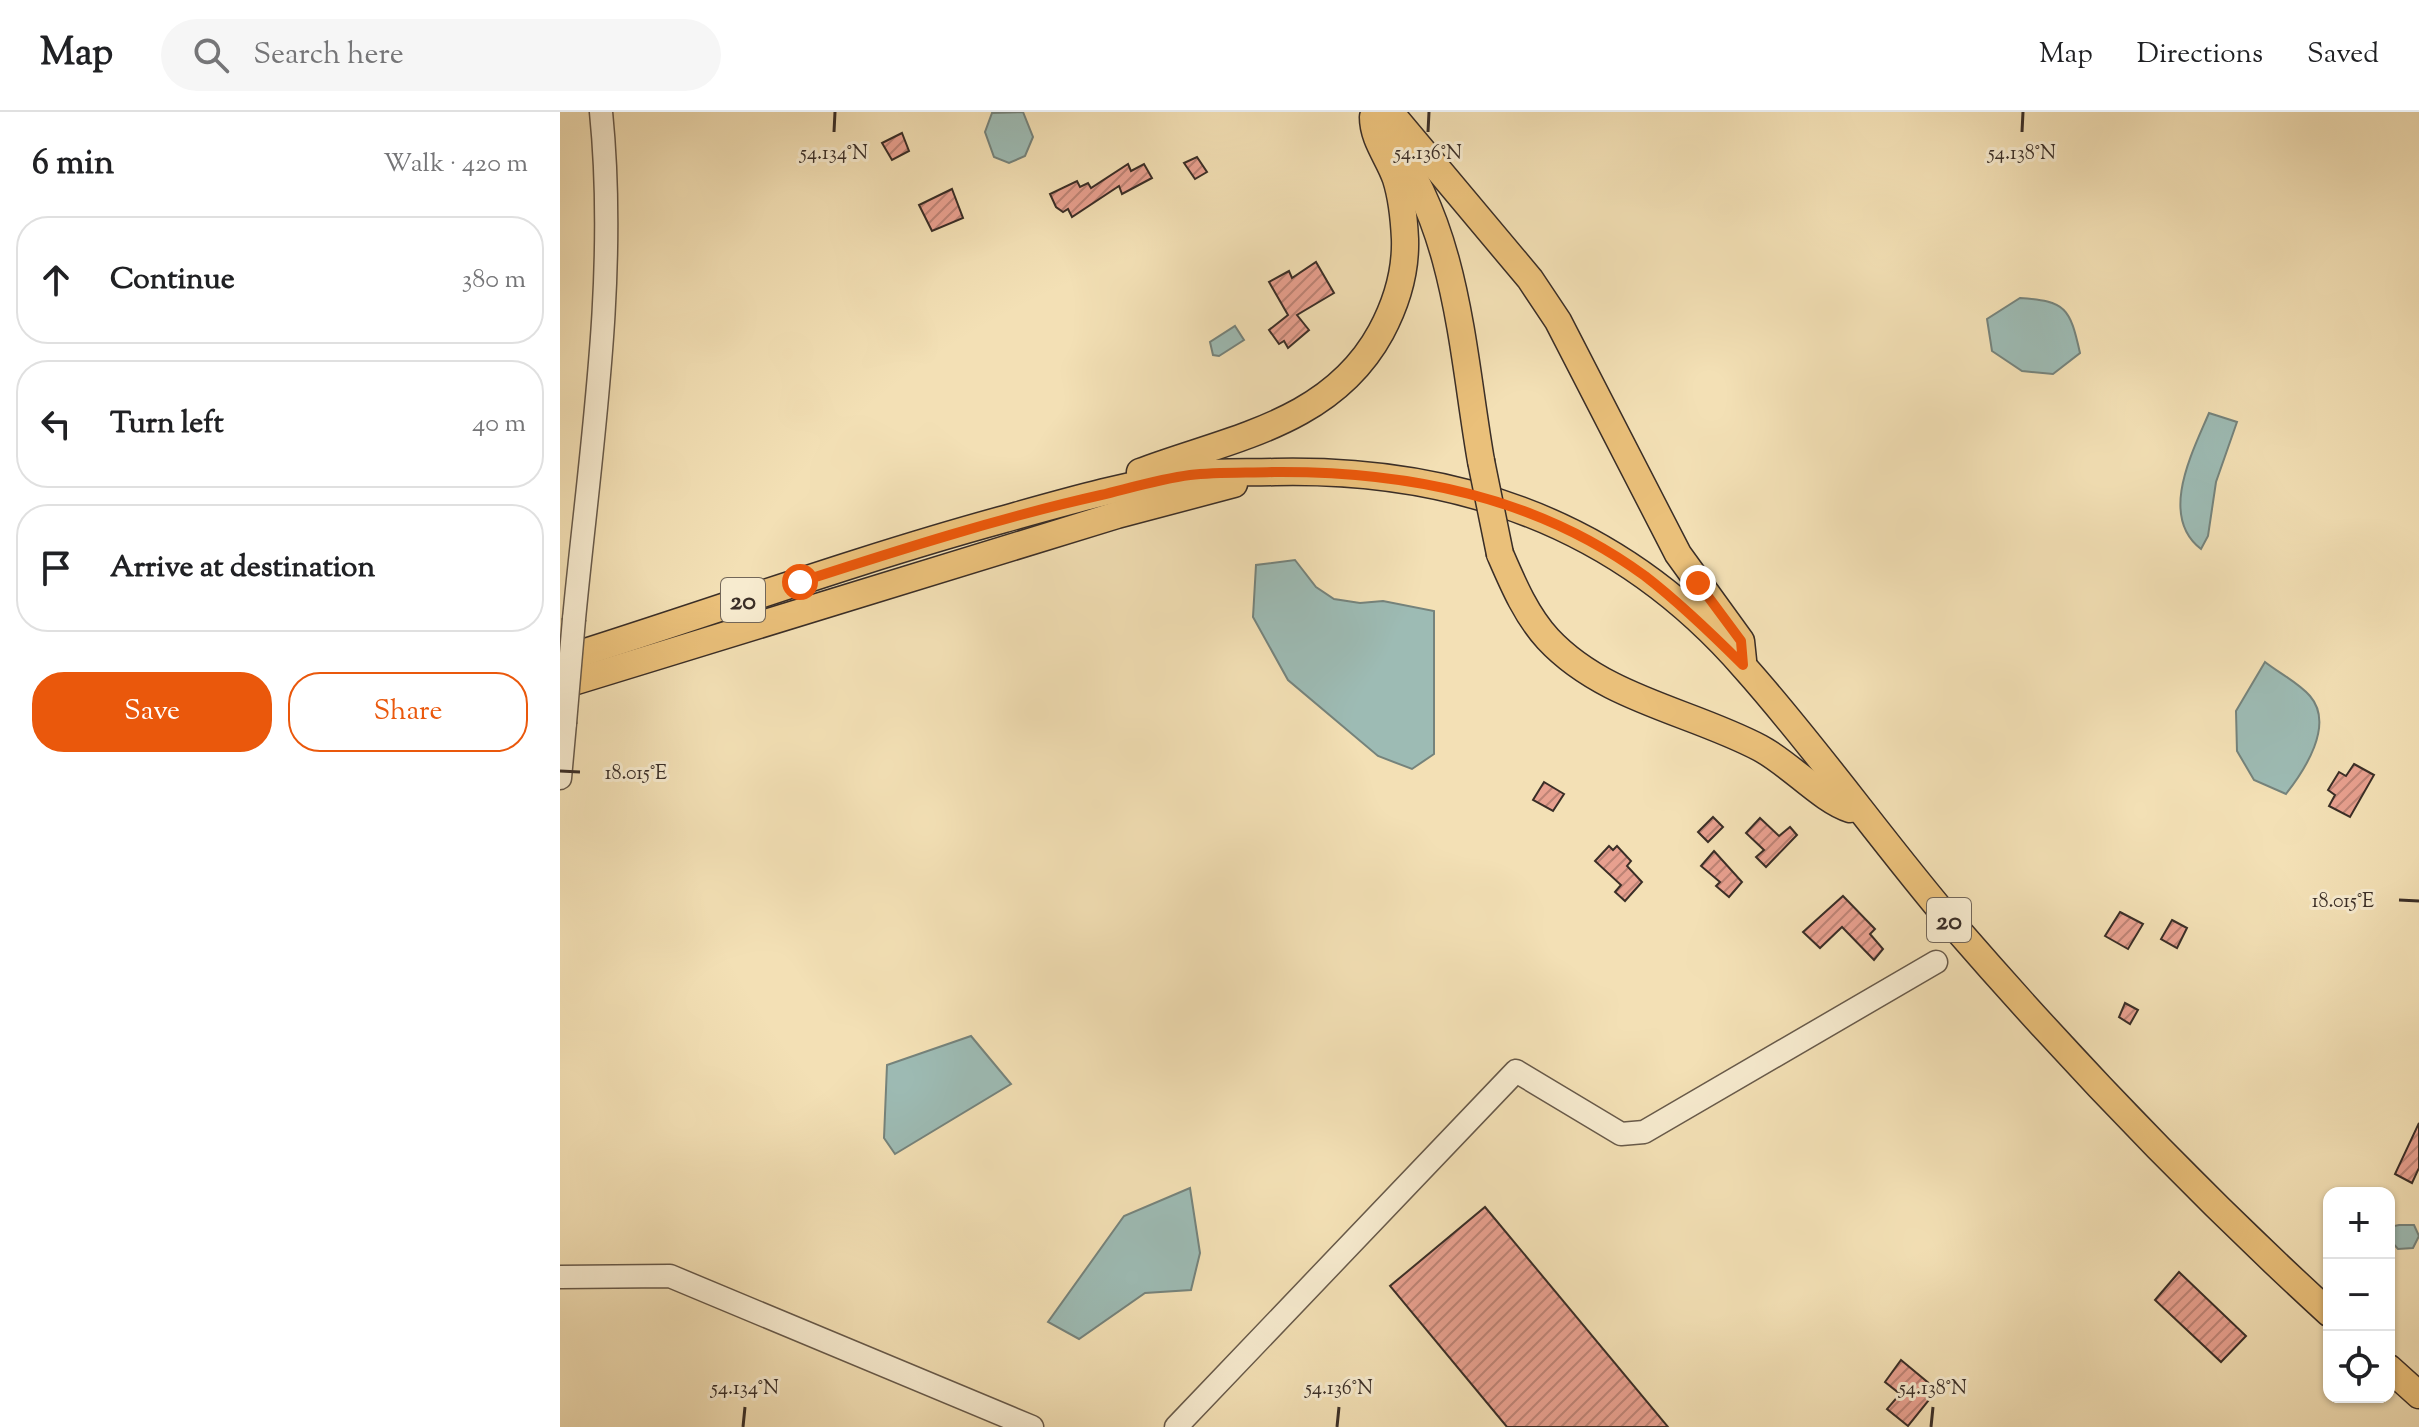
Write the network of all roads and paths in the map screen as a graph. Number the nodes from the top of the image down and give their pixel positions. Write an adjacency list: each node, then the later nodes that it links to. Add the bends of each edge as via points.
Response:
1 (601, 112): 8 (street, bridge, via 604,310)
2 (1377, 114): 4 (main road, via 1373,133 1397,181 1404,252 1390,315 1356,370 1321,402 1292,418); 6 (main road, via 1530,279 1558,321 1678,554 1741,641); 9 (main road, bridge, via 1412,169 1435,219 1500,554 1524,606 1586,670 1629,694 1762,749 1837,805)
3 (1280, 472): 4 (main road, 20, via 1187,475); 6 (main road, 20, via 1372,474 1446,486 1517,508 1562,527 1644,576); 7 (main road, 20, via 1117,515)
4 (1047, 507): 5 (main road, 20)
5 (560, 660)
6 (1743, 665): 9 (main road, 20)
7 (560, 686)
8 (560, 778)
9 (1860, 812): 12 (main road, 20, via 1952,924 2122,1113)
10 (1936, 962): 16 (street, via 1644,1132 1621,1134 1516,1071)
11 (560, 1277): 15 (street, via 670,1276)
12 (2323, 1307)
13 (2395, 1373): 14 (main road)
14 (2419, 1395)
15 (1032, 1427)
16 (1176, 1427)

